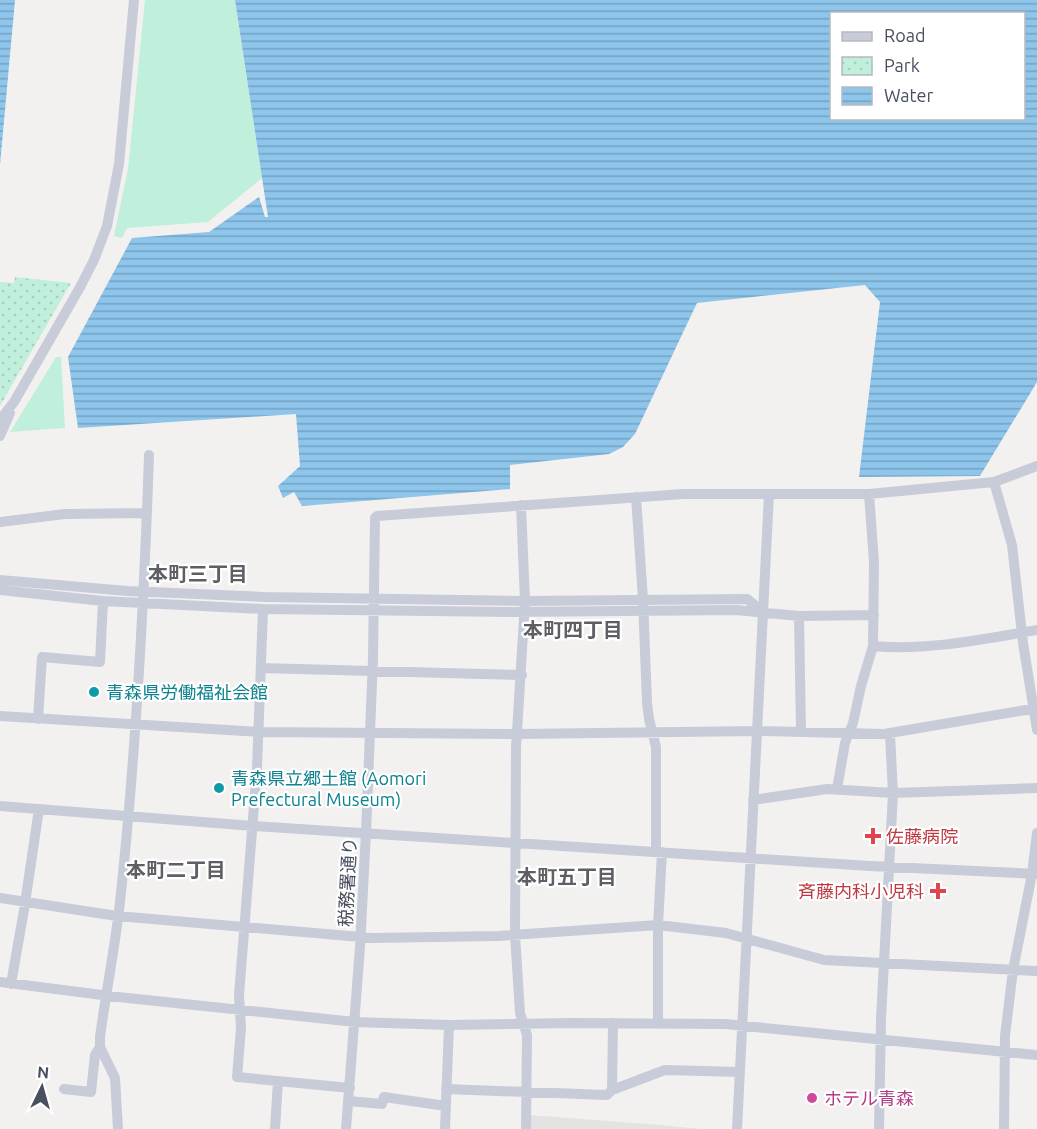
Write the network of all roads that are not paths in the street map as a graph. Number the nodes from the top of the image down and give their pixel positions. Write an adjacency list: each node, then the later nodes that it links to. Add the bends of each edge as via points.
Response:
1 (134, 0): 2 (street, via 119,164 107,226 86,276)
2 (14, 402): 3 (street); 4 (street)
3 (0, 420)
4 (0, 436)
5 (149, 455): 12 (street)
6 (1037, 466): 7 (street)
7 (994, 482): 9 (street); 26 (street, via 1012,545)
8 (769, 494): 9 (street); 10 (street); 22 (street)
9 (868, 494): 23 (street)
10 (636, 497): 11 (street); 19 (street)
11 (521, 505): 18 (street, 税務署通り, via 377,516 373,521); 20 (street)
12 (147, 513): 13 (street, via 65,514); 16 (street)
13 (0, 522)
14 (0, 580): 16 (street)
15 (0, 590): 17 (street)
16 (143, 597): 17 (street); 18 (street); 21 (street); 34 (street)
17 (103, 601): 33 (street, via 100,662 42,657)
18 (374, 605): 20 (street); 21 (street); 29 (street, 税務署通り)
19 (643, 605): 20 (street); 22 (street, via 747,599); 36 (street)
20 (525, 607): 30 (street)
21 (263, 609): 28 (street)
22 (762, 611): 24 (street); 37 (street)
23 (874, 615): 24 (street); 27 (street)
24 (799, 616): 39 (street)
25 (1037, 630): 26 (street)
26 (1022, 633): 27 (street, via 930,646); 31 (street)
27 (873, 646): 41 (street)
28 (261, 668): 29 (street); 38 (street)
29 (372, 672): 30 (street); 40 (street, 税務署通り)
30 (522, 675): 42 (street)
31 (1036, 708): 35 (street); 43 (street)
32 (0, 716): 33 (street)
33 (38, 719): 34 (street)
34 (135, 725): 38 (street); 50 (street)
35 (1037, 730)
36 (652, 731): 37 (street); 42 (street); 55 (street, via 656,747)
37 (757, 731): 39 (street); 47 (street)
38 (259, 732): 40 (street); 51 (street)
39 (801, 732): 41 (street)
40 (370, 733): 42 (street); 52 (street, 税務署通り)
41 (849, 733): 43 (street); 45 (street)
42 (518, 734): 54 (street)
43 (890, 734): 46 (street)
44 (1037, 788): 46 (street)
45 (837, 789): 46 (street); 47 (street)
46 (893, 793): 57 (street)
47 (753, 801): 56 (street)
48 (0, 806): 49 (street)
49 (39, 809): 50 (street); 60 (street)
50 (128, 817): 51 (street); 61 (street)
51 (253, 826): 52 (street); 63 (street)
52 (366, 833): 54 (street); 65 (street, 税務署通り)
53 (1037, 833): 58 (street)
54 (515, 842): 55 (street); 64 (street)
55 (659, 851): 56 (street); 62 (street)
56 (749, 858): 57 (street); 66 (street)
57 (888, 867): 58 (street); 67 (street)
58 (1035, 874): 68 (street)
59 (0, 898): 60 (street)
60 (26, 903): 61 (street); 70 (street)
61 (117, 916): 63 (street); 71 (street)
62 (658, 925): 64 (street); 66 (street); 75 (street)
63 (245, 928): 65 (street); 72 (street)
64 (515, 935): 65 (street); 76 (street)
65 (361, 938): 73 (street, 税務署通り)
66 (745, 938): 67 (street, via 811,957); 78 (street)
67 (885, 964): 68 (street); 79 (street)
68 (1013, 970): 69 (street); 81 (street)
69 (1037, 971)
70 (5, 983): 71 (street)
71 (106, 996): 72 (street); 80 (street)
72 (240, 1010): 73 (street); 84 (street, via 237,1077)
73 (355, 1022): 77 (street); 85 (street, 税務署通り)
74 (613, 1023): 75 (street); 76 (street); 88 (street)
75 (658, 1023): 78 (street)
76 (524, 1024): 77 (street); 89 (street)
77 (448, 1025): 87 (street)
78 (743, 1025): 79 (street); 83 (street)
79 (881, 1039): 81 (street); 98 (street)
80 (100, 1047): 86 (street, via 95,1055 91,1092); 92 (street, via 116,1078)
81 (1004, 1052): 82 (street); 99 (street)
82 (1037, 1055)
83 (740, 1072): 88 (street, via 665,1070); 97 (street)
84 (278, 1081): 85 (street); 93 (street)
85 (350, 1088): 90 (street, 税務署通り)
86 (64, 1089)
87 (446, 1089): 89 (street); 91 (street)
88 (612, 1090): 89 (street, via 607,1095)
89 (527, 1092): 96 (street)
90 (348, 1101): 91 (street, via 382,1104 384,1097); 94 (street, 税務署通り)
91 (446, 1106): 95 (street)
92 (118, 1129)
93 (274, 1129)
94 (346, 1129)
95 (445, 1129)
96 (526, 1129)
97 (737, 1129)
98 (879, 1129)
99 (1004, 1129)

